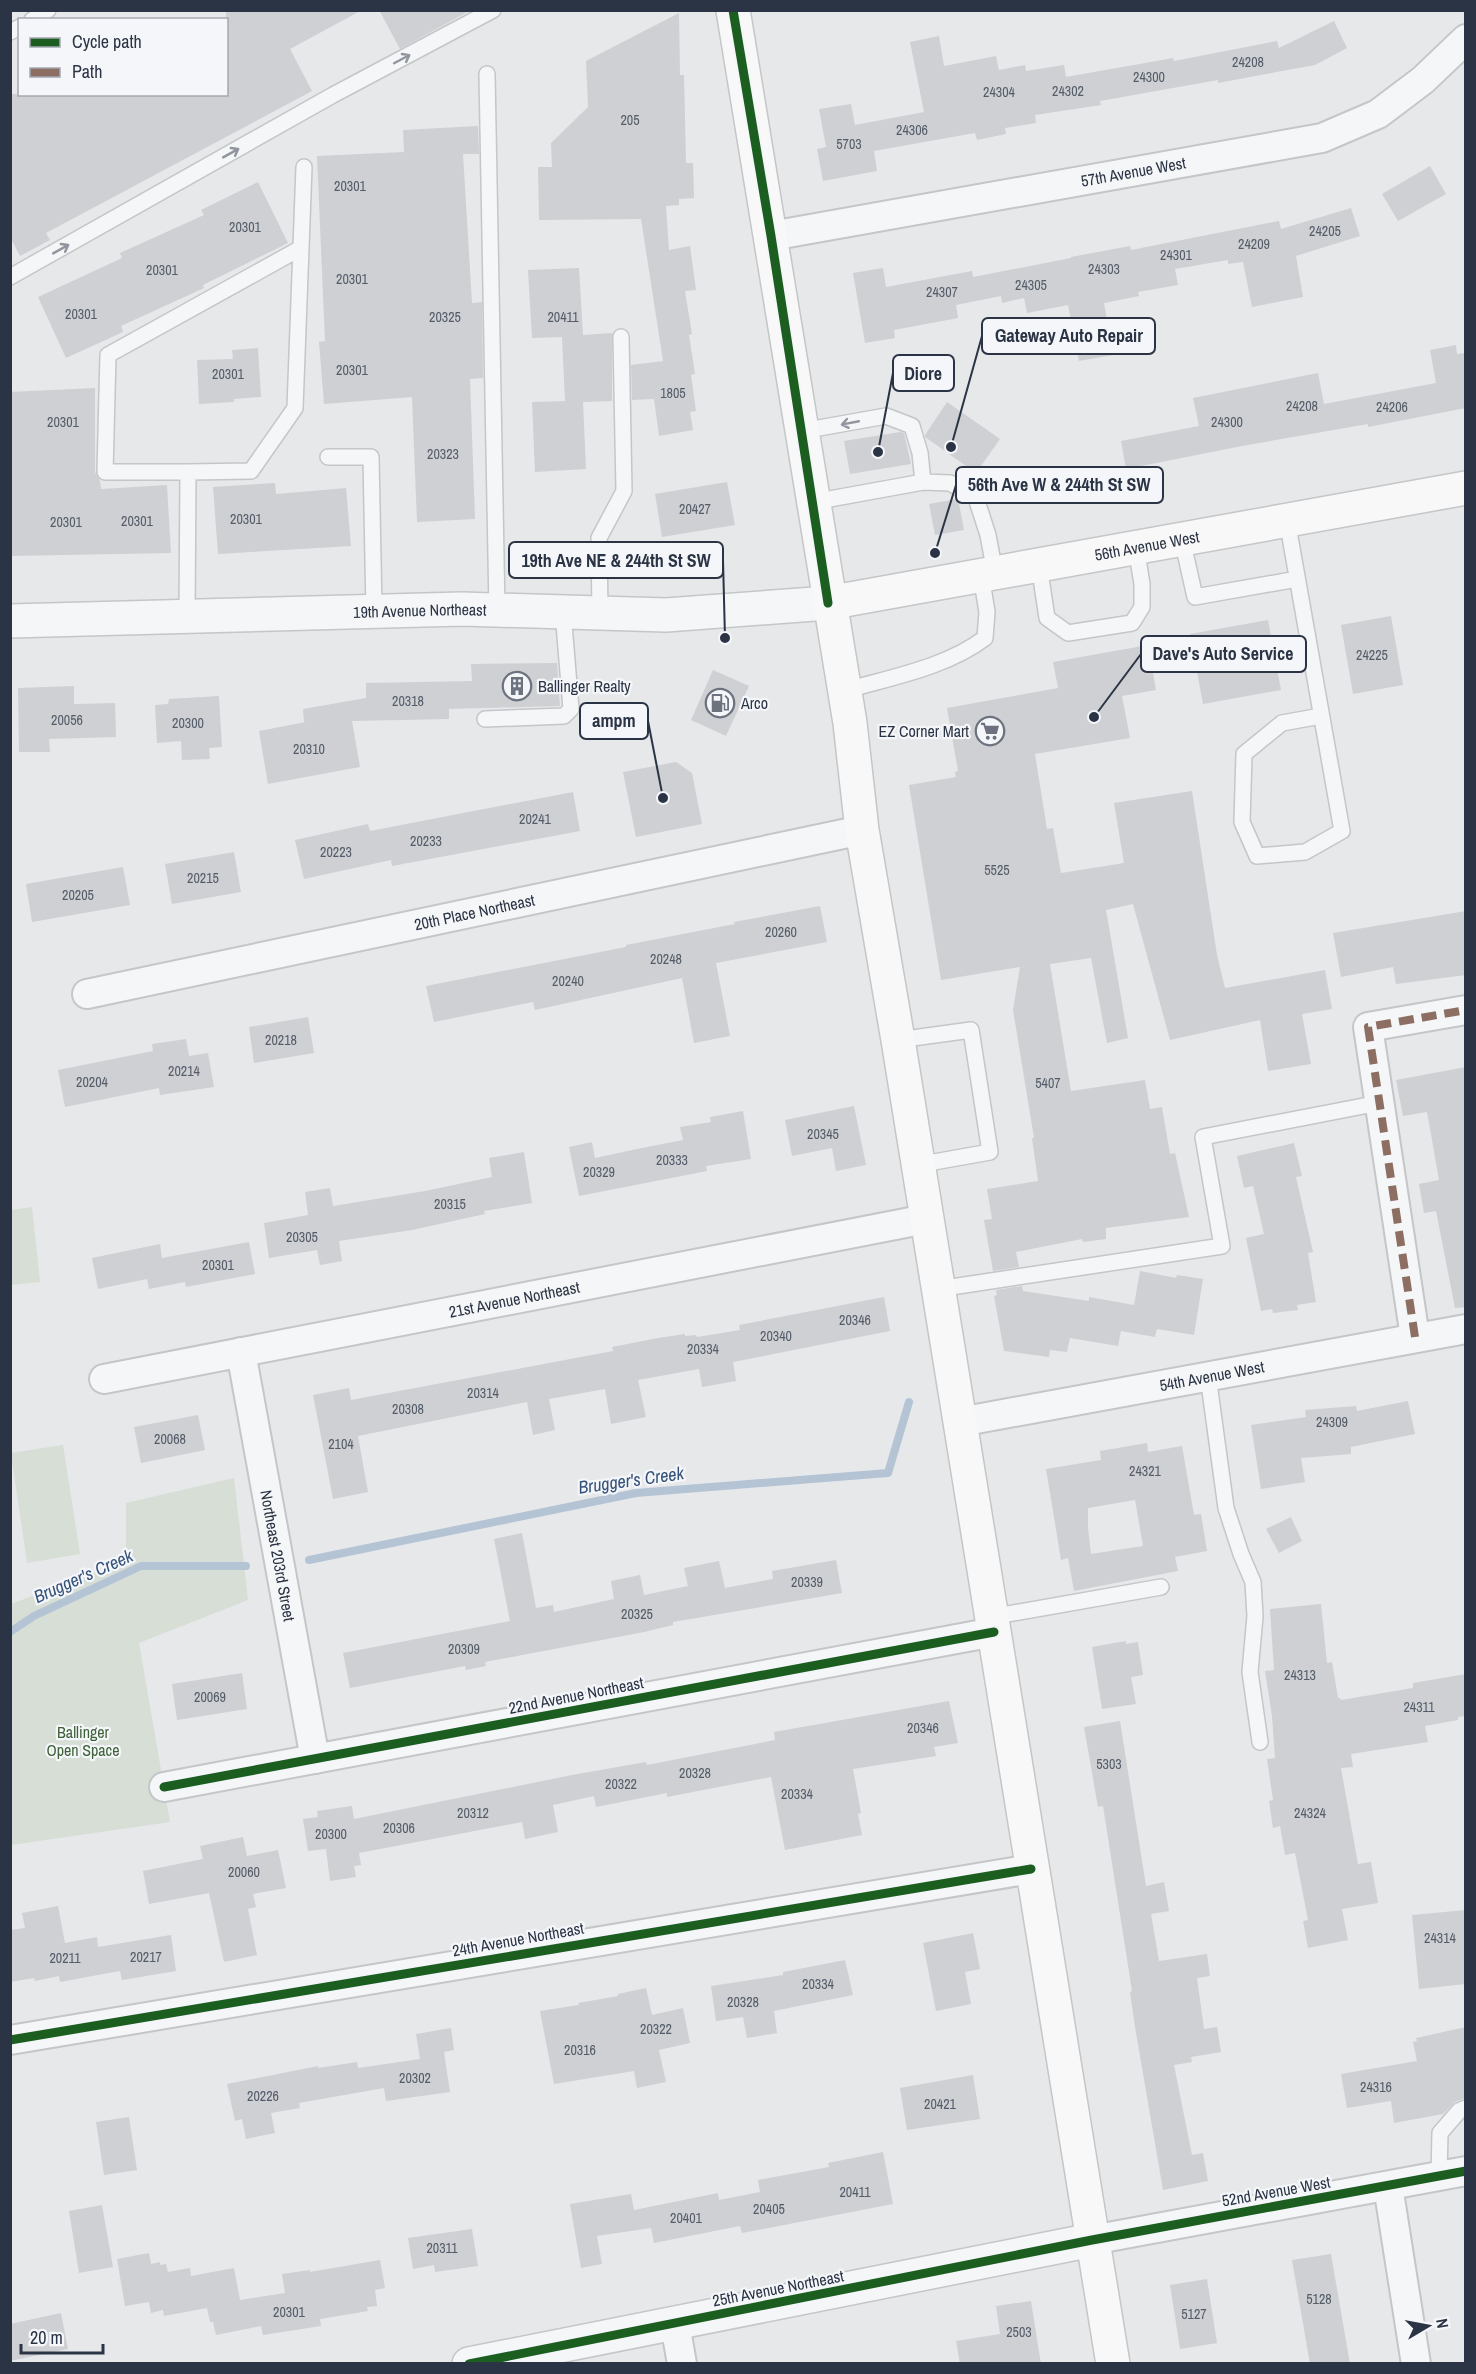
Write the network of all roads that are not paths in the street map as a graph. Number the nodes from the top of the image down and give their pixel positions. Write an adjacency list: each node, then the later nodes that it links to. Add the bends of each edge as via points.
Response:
1 (48, 10): 4 (lane)
2 (493, 10): 10 (lane, one-way to 2, via 333,95)
3 (732, 10): 8 (main road)
4 (35, 18)
5 (1466, 39): 8 (street, 57th Avenue West, via 1423,80 1378,114 1322,138)
6 (487, 74): 25 (lane)
7 (304, 167): 9 (lane)
8 (771, 236): 12 (main road)
9 (301, 248): 14 (lane, via 295,408 251,471); 14 (lane, via 108,355 105,472)
10 (10, 277)
11 (621, 337): 28 (lane, via 624,491 599,538)
12 (802, 431): 15 (lane, one-way to 12, via 912,426 886,416); 17 (main road)
13 (328, 457): 26 (lane, via 371,457)
14 (188, 472): 29 (lane)
15 (923, 482): 17 (lane); 22 (lane, via 950,483 976,498 988,535)
16 (1466, 488): 18 (main road, 56th Avenue West)
17 (813, 502): 24 (main road)
18 (1287, 520): 19 (main road, 56th Avenue West); 23 (lane)
19 (1182, 539): 20 (main road, 56th Avenue West); 23 (lane, via 1195,597)
20 (1136, 547): 21 (main road, 56th Avenue West); 21 (lane, via 1142,607 1132,623 1068,633 1047,618)
21 (1039, 565): 22 (main road, 56th Avenue West)
22 (988, 574): 24 (main road, 56th Avenue West); 31 (lane, via 985,638 969,650 933,665)
23 (1297, 579): 32 (lane)
24 (828, 603): 28 (street, 19th Avenue Northeast, via 666,615); 31 (main road)
25 (497, 610): 26 (street, 19th Avenue Northeast); 27 (street, 19th Avenue Northeast)
26 (374, 611): 29 (street, 19th Avenue Northeast)
27 (564, 612): 28 (street, 19th Avenue Northeast); 33 (lane, via 571,709 564,716)
28 (600, 613)
29 (187, 616): 30 (street, 19th Avenue Northeast)
30 (10, 621)
31 (844, 691): 34 (main road)
32 (1321, 716): 32 (lane, via 1342,831 1305,852 1257,856 1242,822 1244,754 1282,723)
33 (485, 719)
34 (862, 830): 35 (street, 20th Place Northeast); 37 (main road)
35 (87, 994)
36 (1466, 1010): 38 (street, via 1368,1027)
37 (898, 1040): 39 (main road); 39 (lane, via 970,1030 990,1152)
38 (1379, 1103): 41 (lane, via 1203,1137 1222,1246); 43 (street)
39 (917, 1165): 40 (main road)
40 (926, 1219): 41 (main road); 44 (street, 21st Avenue Northeast)
41 (938, 1289): 47 (main road)
42 (1466, 1329): 43 (street, 54th Avenue West)
43 (1415, 1337): 45 (street, 54th Avenue West)
44 (241, 1352): 46 (street, 21st Avenue Northeast); 51 (street, Northeast 203rd Street)
45 (1208, 1376): 47 (street, 54th Avenue West); 50 (lane, via 1226,1508 1253,1582 1255,1616 1250,1672)
46 (104, 1378)
47 (960, 1422): 49 (main road)
48 (1161, 1587): 49 (lane)
49 (993, 1625): 51 (street, 22nd Avenue Northeast); 53 (main road)
50 (1260, 1742)
51 (315, 1760): 52 (street, 22nd Avenue Northeast)
52 (164, 1787)
53 (1031, 1869): 54 (street, 24th Avenue Northeast); 58 (main road)
54 (10, 2040)
55 (1466, 2108): 56 (lane, via 1440,2133)
56 (1452, 2174): 57 (street, 52nd Avenue West)
57 (1388, 2186): 58 (street, 52nd Avenue West); 63 (street)
58 (1092, 2240): 59 (street, 25th Avenue Northeast); 62 (main road)
59 (675, 2324): 60 (street, 25th Avenue Northeast); 61 (street)
60 (469, 2364)
61 (682, 2364)
62 (1113, 2364)
63 (1416, 2364)

